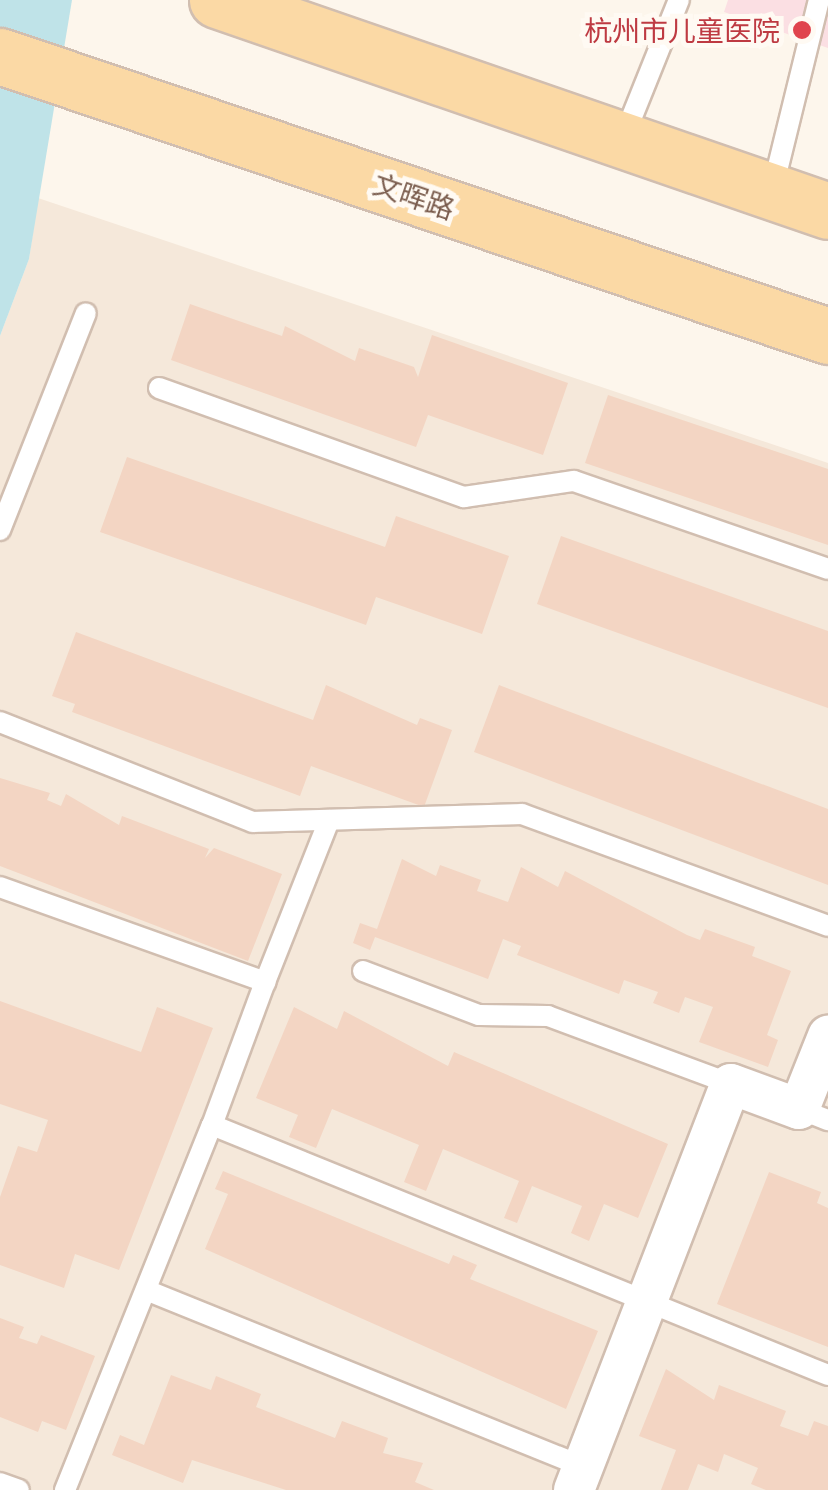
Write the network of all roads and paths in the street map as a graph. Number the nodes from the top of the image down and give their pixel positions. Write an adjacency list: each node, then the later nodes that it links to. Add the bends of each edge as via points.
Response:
1 (217, 0): 5 (main road)
2 (679, 0): 5 (lane)
3 (818, 0): 6 (lane)
4 (0, 56): 9 (main road, 文晖路)
5 (622, 141): 6 (main road)
6 (772, 192): 7 (main road)
7 (828, 211)
8 (86, 313): 11 (lane)
9 (828, 336)
10 (159, 388): 12 (lane, via 464,498 574,480)
11 (0, 530)
12 (828, 568)
13 (0, 722): 14 (lane, via 252,822)
14 (329, 820): 16 (lane, via 522,814); 18 (lane)
15 (0, 887): 18 (lane)
16 (828, 926)
17 (362, 971): 20 (lane, via 480,1014 548,1016)
18 (265, 982): 22 (lane)
19 (828, 1036): 21 (street)
20 (731, 1084): 21 (street); 24 (street)
21 (813, 1115)
22 (212, 1125): 23 (lane); 24 (lane)
23 (146, 1290): 27 (lane); 29 (lane)
24 (648, 1303): 25 (lane); 27 (street)
25 (828, 1374)
26 (0, 1483): 28 (lane)
27 (580, 1483)
28 (19, 1490)
29 (65, 1490)

